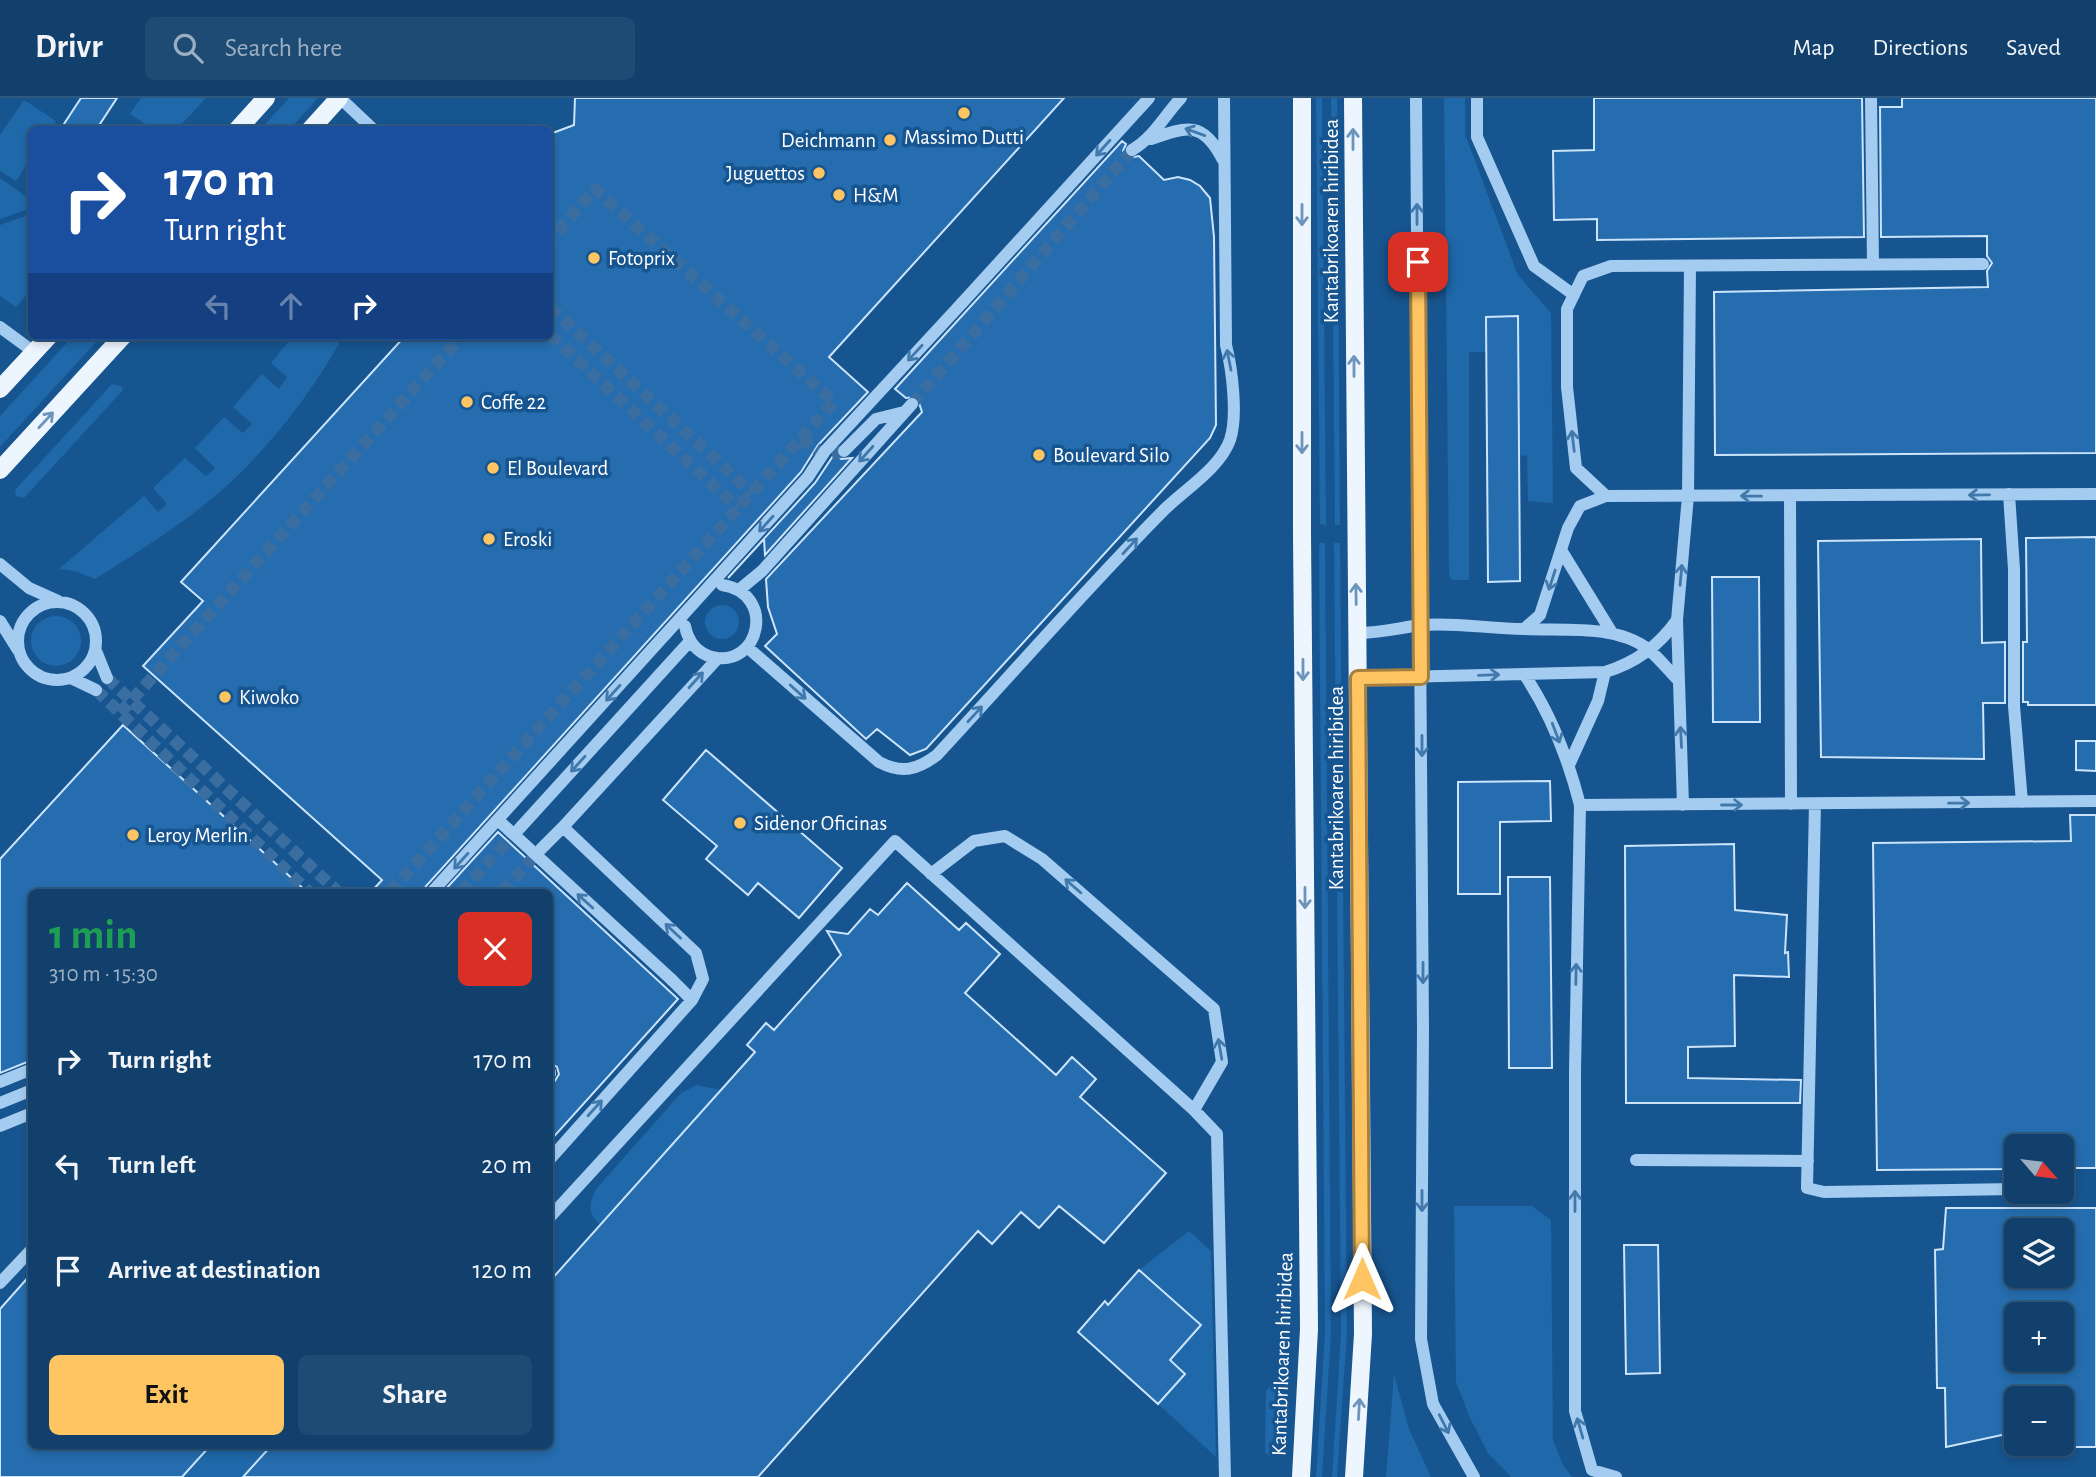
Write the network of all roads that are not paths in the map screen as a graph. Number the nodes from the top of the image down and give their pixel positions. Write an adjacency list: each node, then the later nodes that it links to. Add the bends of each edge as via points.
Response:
1 (250, 98): 12 (street)
2 (266, 98): 12 (main road)
3 (340, 98): 13 (main road); 14 (street)
4 (1149, 98): 67 (street, one-way to 67, bridge, via 825,451 808,477)
5 (1181, 98): 15 (street, via 1161,119)
6 (1224, 98): 17 (street)
7 (1302, 98): 89 (main road, Kantabrikoaren hiribidea, one-way to 89, via 1309,1329)
8 (1353, 98): 44 (main road, Kantabrikoaren hiribidea, one-way to 8)
9 (1416, 98): 41 (street, one-way to 9)
10 (1478, 98): 21 (street, via 1477,137 1534,267)
11 (1871, 98): 18 (street)
12 (241, 125)
13 (314, 126)
14 (370, 126)
15 (1151, 139): 16 (street); 17 (street, one-way to 15, via 1202,132 1185,127)
16 (1132, 150)
17 (1225, 163): 47 (street, one-way to 17, via 879,762 904,770 921,767 937,755 1162,512 1204,474 1229,441 1232,366 1226,345)
18 (1873, 264): 19 (street); 20 (street)
19 (1983, 264)
20 (1690, 266): 21 (street, via 1611,266 1583,276); 32 (street)
21 (1574, 295): 31 (street, one-way to 21, via 1576,468 1567,387 1567,309)
22 (0, 327): 25 (street)
23 (45, 340): 25 (main road)
24 (118, 340): 28 (main road, one-way to 24)
25 (34, 352): 26 (main road)
26 (0, 389)
27 (845, 451): 37 (street, one-way to 37, via 876,419 909,408 762,571)
28 (0, 470)
29 (2096, 494): 30 (street)
30 (2009, 495): 33 (street, one-way to 33); 62 (street, via 2014,706)
31 (1606, 496): 32 (street); 34 (street, via 1580,506)
32 (1688, 496): 33 (street, one-way to 32); 39 (street, one-way to 32)
33 (1790, 497): 63 (street)
34 (1561, 550): 43 (street, one-way to 43, via 1540,615); 45 (street)
35 (0, 564): 38 (street, via 29,588)
36 (722, 585): 37 (street)
37 (738, 590): 47 (street, via 754,605 757,616)
38 (62, 602): 49 (street, via 90,618); 50 (street, via 37,607 27,616 18,639)
39 (1677, 620): 48 (street); 58 (street)
40 (0, 621): 50 (street)
41 (1419, 625): 43 (street); 44 (street, via 1385,634); 54 (street)
42 (685, 626): 46 (street)
43 (1524, 629): 45 (street)
44 (1357, 633): 57 (main road, Kantabrikoaren hiribidea)
45 (1612, 633): 48 (street)
46 (690, 640): 51 (street, via 697,649); 69 (street, one-way to 69)
47 (747, 647): 51 (street)
48 (1648, 650): 52 (street, via 1630,664); 58 (street)
49 (96, 651): 55 (street, via 82,672); 56 (street)
50 (19, 652): 55 (street, via 40,677)
51 (718, 658): 68 (street, one-way to 51)
52 (1605, 672): 53 (street); 60 (street, via 1598,701)
53 (1524, 674): 54 (street, one-way to 53); 60 (street, one-way to 60, via 1546,708)
54 (1421, 677): 57 (street); 91 (street, one-way to 91, via 1422,1339 1433,1404)
55 (71, 678): 59 (street)
56 (107, 678)
57 (1358, 678): 90 (main road, Kantabrikoaren hiribidea, one-way to 57, via 1363,1334)
58 (1679, 681): 66 (street, one-way to 58)
59 (96, 691)
60 (1569, 765): 65 (street)
61 (2096, 801): 62 (street)
62 (2022, 802): 64 (street, one-way to 62)
63 (1791, 804): 64 (street); 66 (street, one-way to 63)
64 (1815, 804): 83 (street)
65 (1580, 805): 66 (street); 92 (street, one-way to 65, via 1592,1470 1575,1412)
66 (1683, 805)
67 (498, 820): 72 (street, one-way to 72, bridge); 73 (street, one-way to 67, bridge)
68 (562, 827): 70 (street); 73 (street, one-way to 68, via 703,979 696,953)
69 (519, 829)
70 (541, 849)
71 (931, 874): 78 (street); 78 (street, one-way to 71, via 1222,1062 1214,1009 1042,859 1005,836 974,841); 85 (street, via 895,841)
72 (435, 889)
73 (692, 1000): 81 (street, one-way to 73)
74 (28, 1071): 75 (street)
75 (0, 1082)
76 (28, 1092): 77 (street)
77 (0, 1102)
78 (1194, 1110): 88 (street, via 1217,1134)
79 (28, 1115): 80 (street)
80 (0, 1126)
81 (553, 1155)
82 (1636, 1160): 83 (street)
83 (1808, 1161): 84 (street, via 1807,1188 1824,1192)
84 (2004, 1189)
85 (553, 1214)
86 (28, 1254): 87 (street)
87 (0, 1283)
88 (1225, 1477)
89 (1301, 1477)
90 (1354, 1477)
91 (1474, 1477)
92 (1616, 1477)

